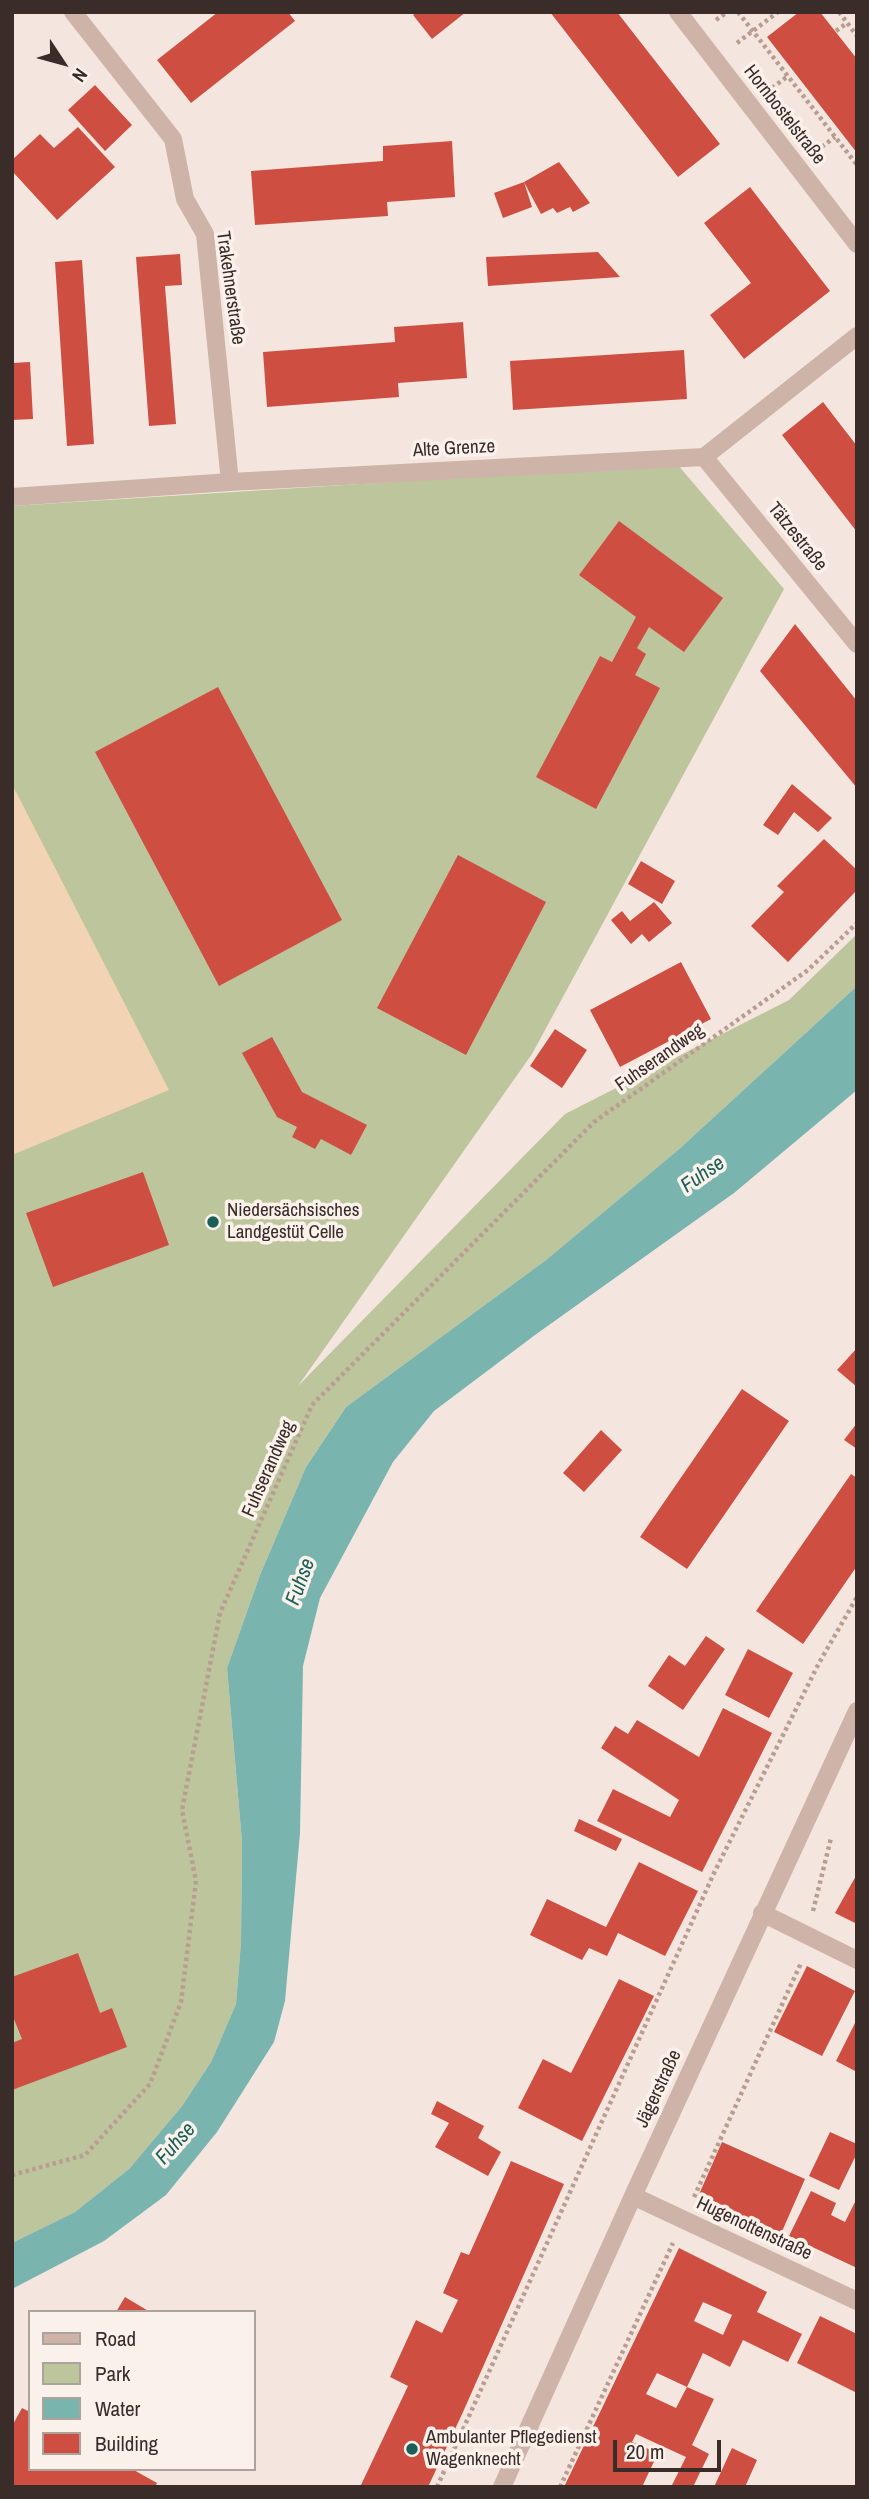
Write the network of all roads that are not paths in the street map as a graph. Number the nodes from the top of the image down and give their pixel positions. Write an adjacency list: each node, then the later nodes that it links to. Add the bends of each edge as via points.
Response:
1 (73, 12): 6 (street, Trakehnerstraße, via 173,139 186,199 205,234)
2 (678, 12): 3 (street, Hornbostelstraße)
3 (857, 244)
4 (857, 336): 5 (street)
5 (704, 457): 6 (street, Alte Grenze); 8 (street, Tätzestraße)
6 (230, 482): 7 (street, Alte Grenze)
7 (12, 497)
8 (857, 644)
9 (857, 1711): 10 (street, Jägerstraße)
10 (762, 1913): 11 (street); 12 (street, Jägerstraße)
11 (857, 1960)
12 (633, 2196): 13 (street, Hugenottenstraße); 14 (street, Jägerstraße)
13 (857, 2301)
14 (502, 2487)

